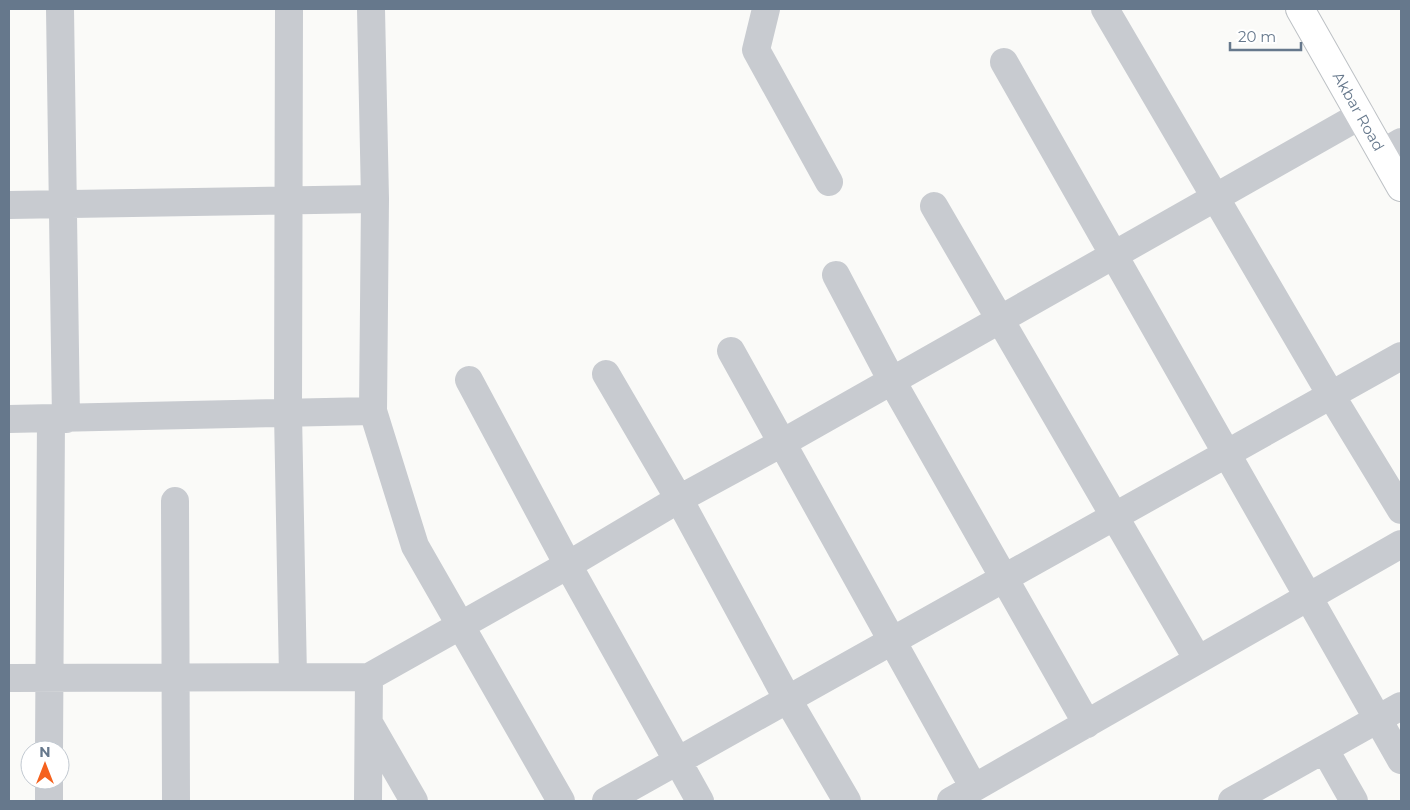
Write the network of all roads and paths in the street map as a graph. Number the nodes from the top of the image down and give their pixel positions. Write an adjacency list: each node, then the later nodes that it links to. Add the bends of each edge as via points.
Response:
1 (60, 9): 16 (street)
2 (289, 9): 14 (street)
3 (371, 9): 13 (street)
4 (766, 9): 10 (street, via 756,50)
5 (1105, 9): 12 (street)
6 (1300, 9): 8 (main road, Akbar Road)
7 (1004, 62): 18 (street)
8 (1361, 115): 9 (main road, Akbar Road); 12 (street)
9 (1392, 148): 11 (main road, Akbar Road)
10 (829, 182)
11 (1401, 187)
12 (1216, 197): 18 (street); 26 (street)
13 (375, 198): 14 (street); 27 (street)
14 (288, 200): 16 (street); 28 (street)
15 (9, 204): 16 (street)
16 (63, 204): 30 (street)
17 (934, 206): 20 (street)
18 (1114, 255): 20 (street); 32 (street)
19 (836, 275): 25 (street)
20 (1000, 319): 25 (street); 36 (street)
21 (731, 351): 31 (street)
22 (1401, 356): 26 (street)
23 (606, 374): 33 (street)
24 (469, 380): 38 (street)
25 (892, 381): 31 (street); 39 (street)
26 (1331, 395): 32 (street); 35 (street)
27 (373, 411): 28 (street); 41 (street, via 415,546)
28 (288, 413): 30 (street); 44 (street)
29 (9, 419): 30 (street)
30 (58, 419): 47 (street)
31 (782, 443): 33 (street); 42 (street)
32 (1227, 454): 36 (street); 40 (street)
33 (679, 499): 38 (street); 49 (street)
34 (175, 501): 48 (street)
35 (1401, 510)
36 (1115, 516): 39 (street); 43 (street)
37 (1401, 544): 40 (street)
38 (568, 565): 41 (street); 55 (street)
39 (1004, 578): 42 (street); 52 (street)
40 (1309, 597): 43 (street); 50 (street)
41 (460, 626): 45 (street); 61 (street)
42 (892, 641): 49 (street); 57 (street)
43 (1198, 660): 52 (street)
44 (292, 677): 45 (street); 48 (street)
45 (369, 677): 51 (street)
46 (9, 678): 47 (street)
47 (50, 678): 48 (street); 53 (street)
48 (175, 678): 58 (street)
49 (788, 700): 55 (street); 64 (street)
50 (1390, 713): 54 (street); 56 (street)
51 (369, 722): 59 (street); 60 (street)
52 (1087, 724): 57 (street)
53 (49, 740)
54 (1324, 750): 65 (street); 66 (street)
55 (678, 760): 62 (street); 63 (street)
56 (1401, 760)
57 (962, 795)
58 (176, 801)
59 (368, 801)
60 (414, 801)
61 (561, 801)
62 (606, 801)
63 (700, 801)
64 (847, 801)
65 (1232, 801)
66 (1354, 801)

